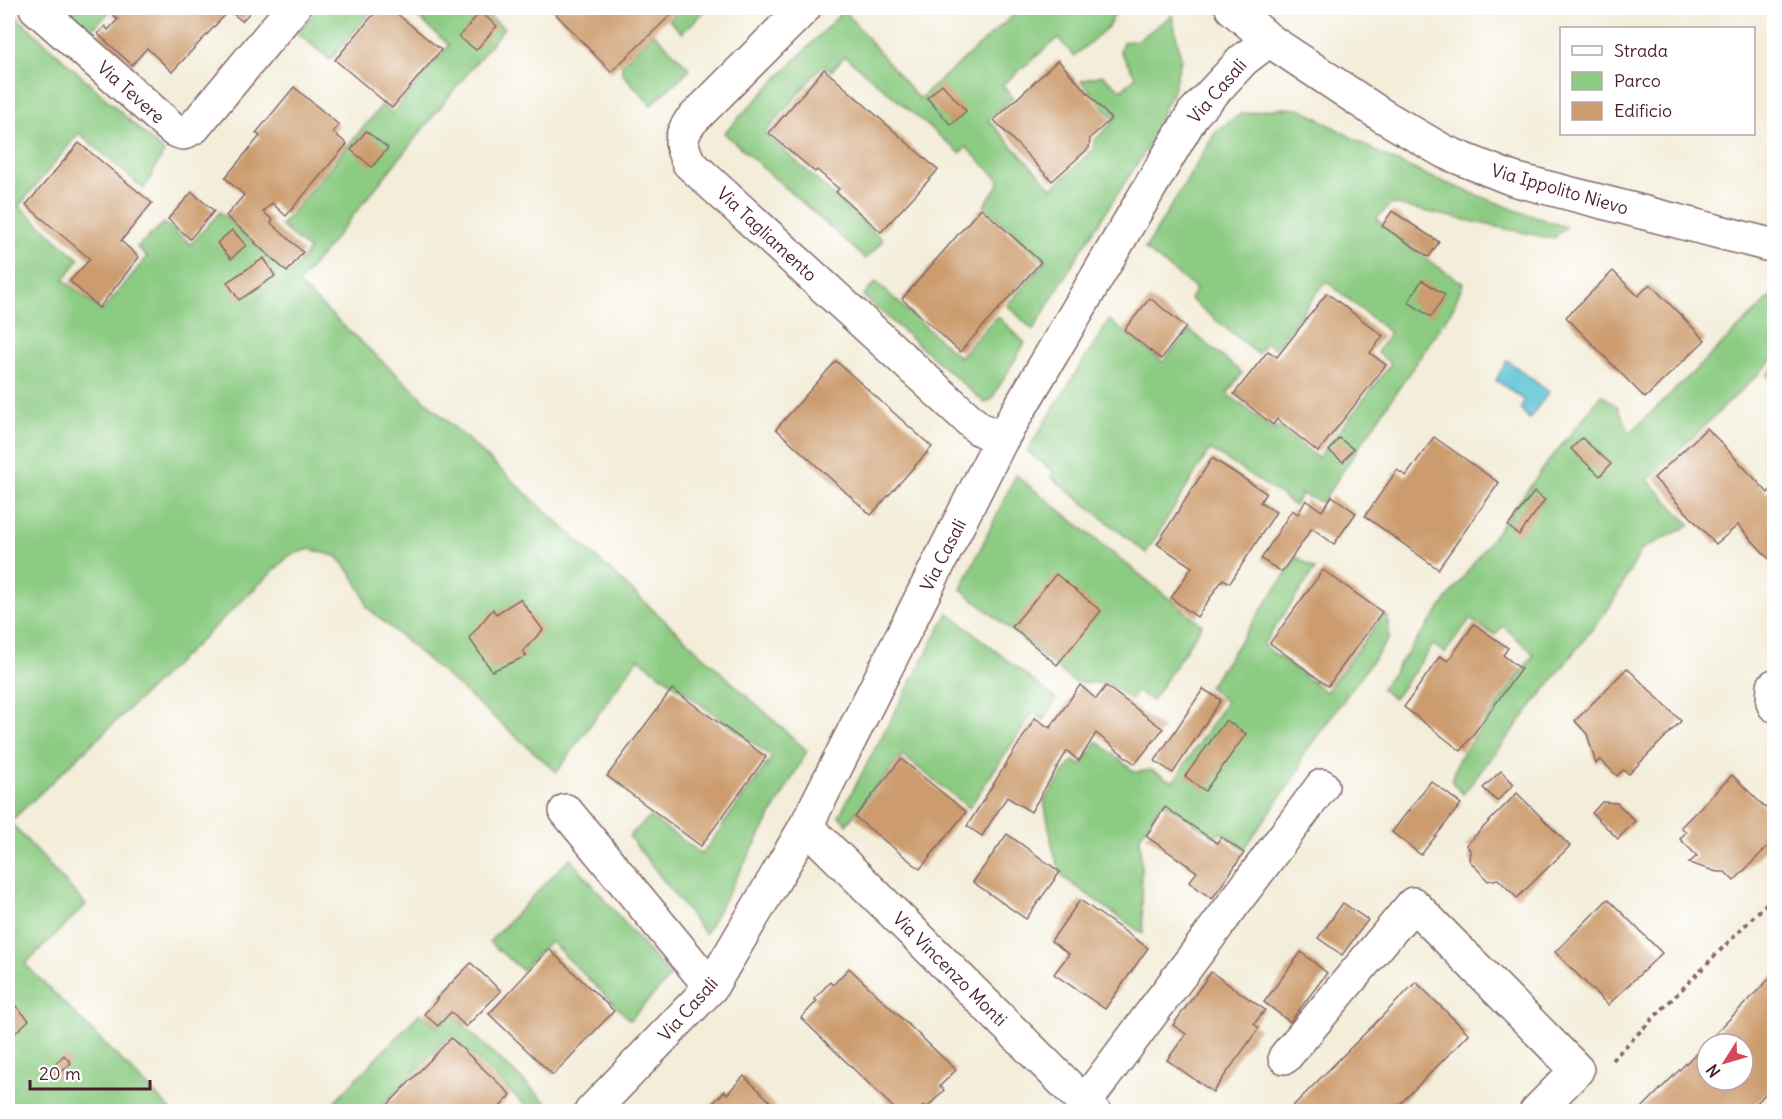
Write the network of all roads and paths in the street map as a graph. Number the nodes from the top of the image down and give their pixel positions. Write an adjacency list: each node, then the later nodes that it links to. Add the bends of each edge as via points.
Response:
1 (36, 8): 2 (street, Via Tevere, via 183,134 194,127)
2 (292, 8)
3 (804, 8): 7 (street, Via Tagliamento, via 690,122 682,135 689,163 978,428)
4 (1232, 8): 5 (street)
5 (1269, 40): 6 (street, Via Ippolito Nievo, via 1445,152 1513,179); 7 (street, Via Casali, via 1243,60 1193,114)
6 (1774, 246)
7 (1001, 440): 12 (street, Via Casali)
8 (1774, 686): 9 (street)
9 (1774, 705)
10 (1315, 781): 17 (street)
11 (566, 811): 14 (street)
12 (806, 826): 14 (street, Via Casali); 17 (street, Via Vincenzo Monti)
13 (1774, 896): 16 (path, via 1596,1076)
14 (711, 987): 18 (street, Via Casali)
15 (1285, 1057): 16 (street, via 1413,904)
16 (1577, 1070): 19 (street)
17 (1084, 1101)
18 (591, 1112)
19 (1536, 1112)

